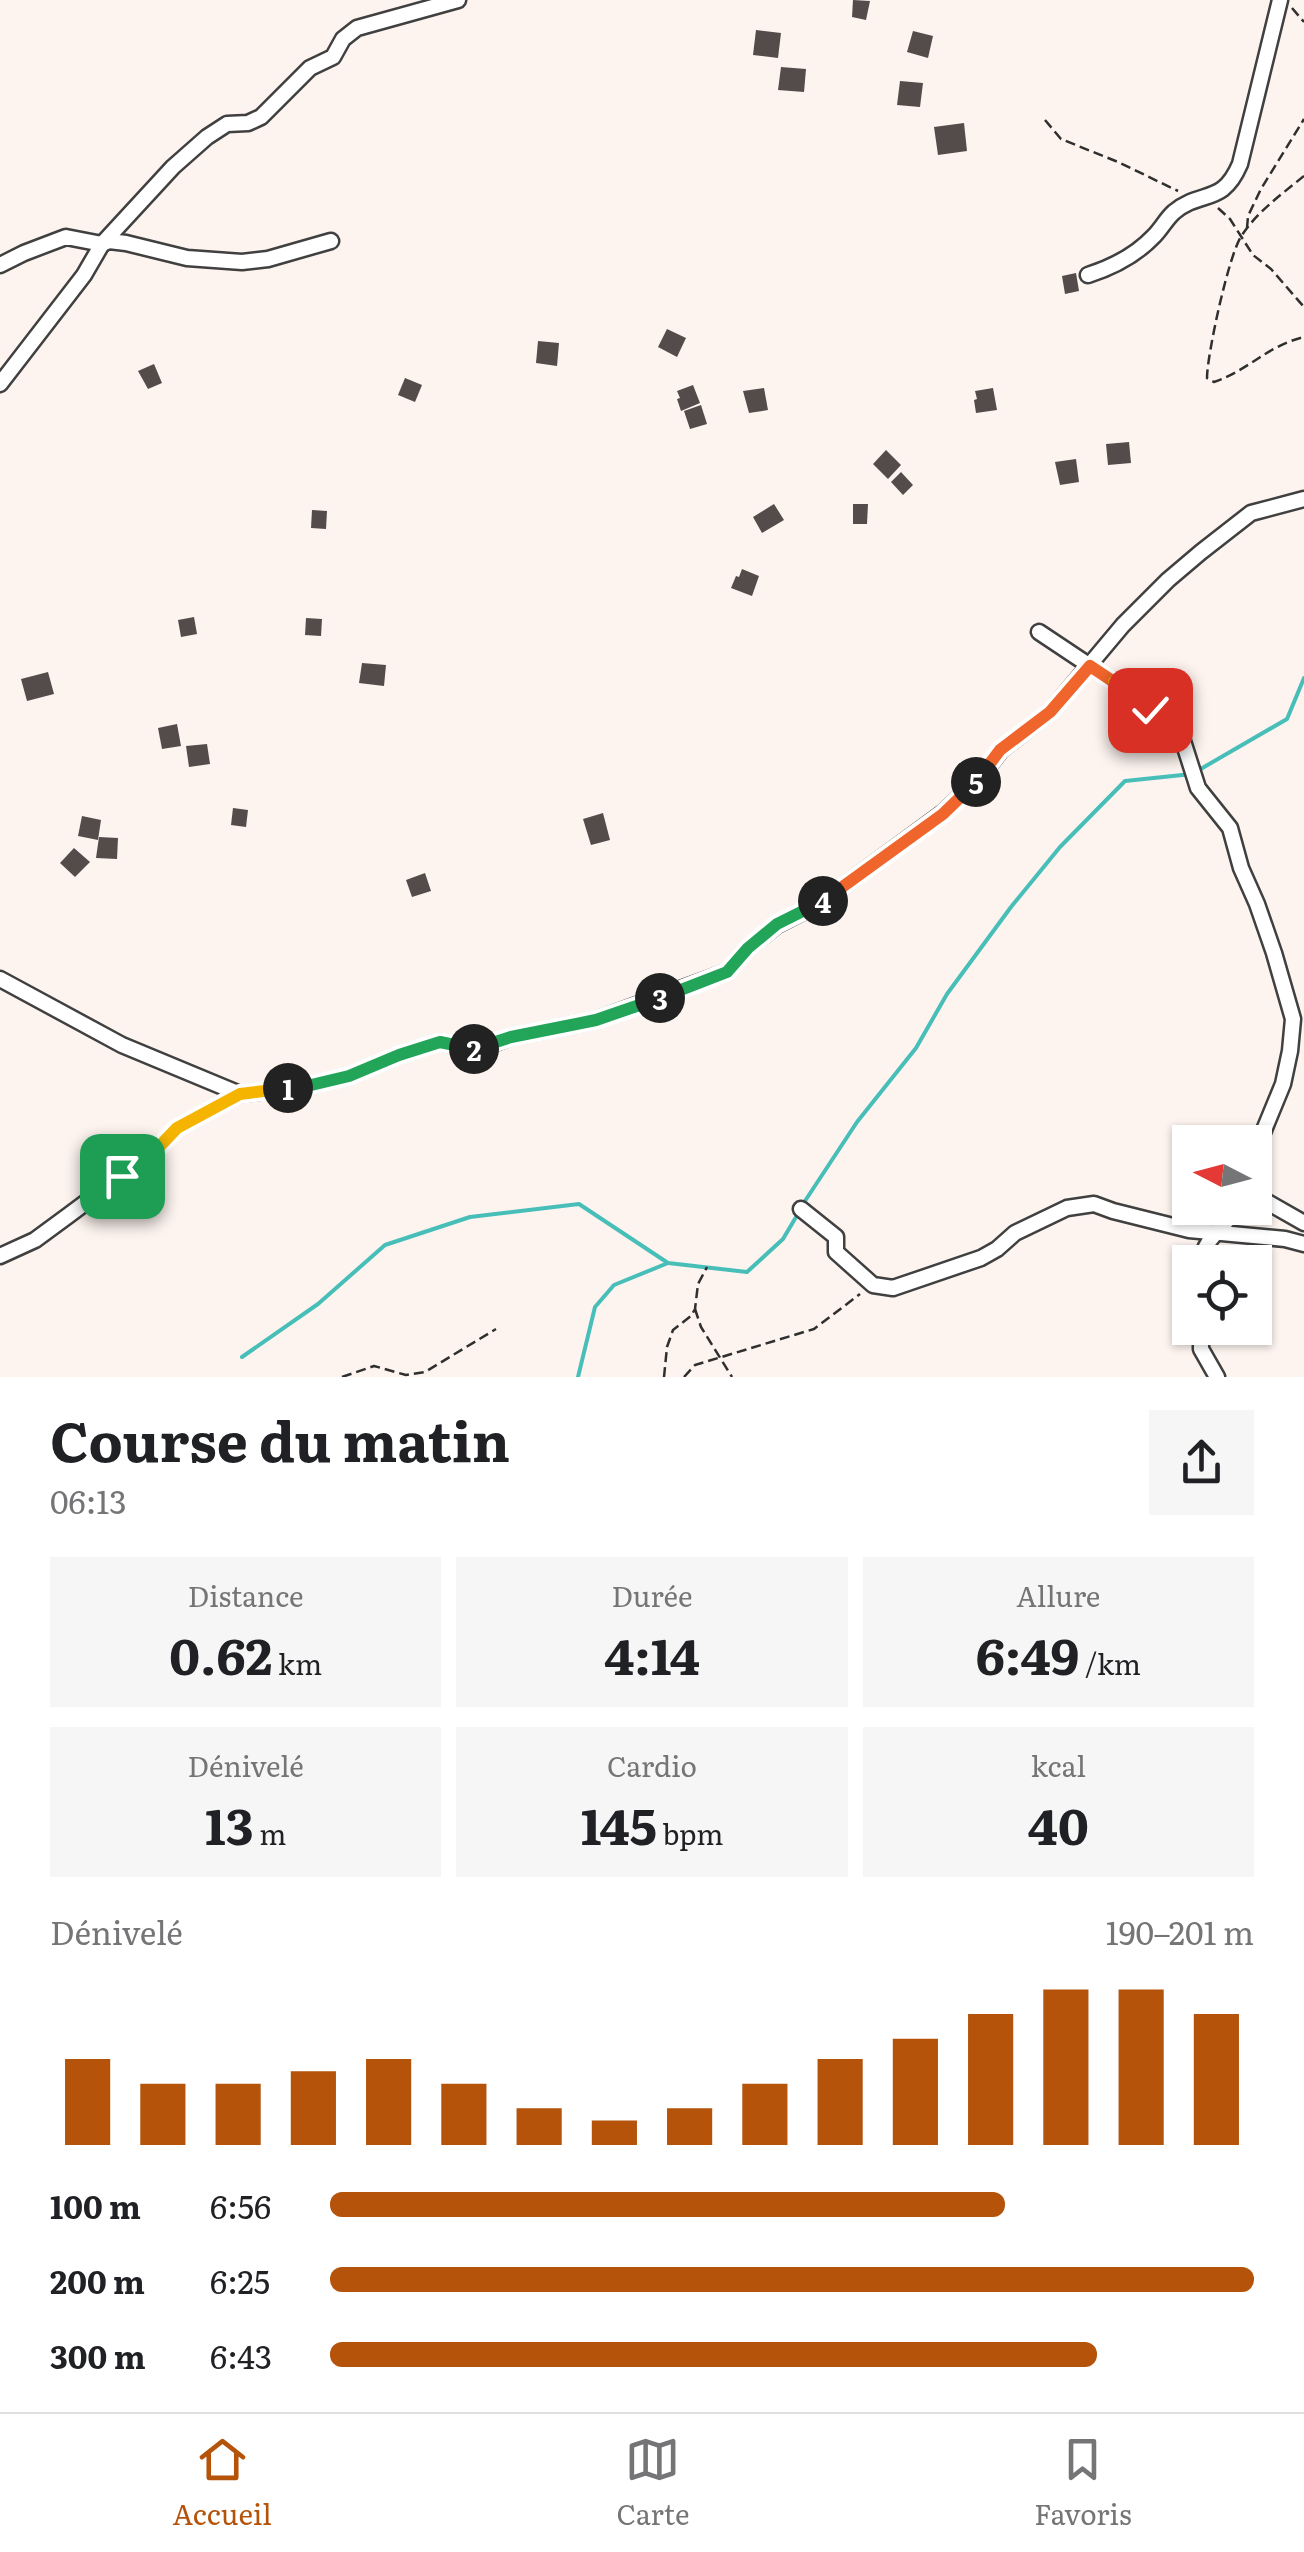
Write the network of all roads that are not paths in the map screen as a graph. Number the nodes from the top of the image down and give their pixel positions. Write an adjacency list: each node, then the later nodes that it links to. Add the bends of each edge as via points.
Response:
1 (458, 0): 4 (street, via 357,28 261,117 226,124 207,137)
2 (1283, 0): 6 (street, via 1234,178 1214,196 1172,214 1137,252)
3 (331, 240): 4 (street, via 242,262)
4 (102, 244): 5 (street, via 66,237); 7 (street)
5 (0, 265)
6 (1088, 275)
7 (0, 384)
8 (1304, 499): 10 (street, via 1251,513 1213,542 1168,580)
9 (1039, 632): 10 (street)
10 (1090, 666): 12 (street, via 943,814 822,902 777,924 727,972 596,1020 476,1050 440,1042 349,1076); 13 (street, via 1182,738 1198,788 1230,828 1293,1019 1283,1084)
11 (0, 979): 12 (street, via 122,1045)
12 (240, 1094): 21 (street, via 177,1128 46,1232)
13 (1266, 1125)
14 (1272, 1205): 16 (street)
15 (801, 1208): 18 (street, via 836,1237 836,1252 852,1269 873,1285 893,1288 980,1258 1066,1208 1094,1204)
16 (1304, 1224)
17 (1224, 1225): 18 (street)
18 (1218, 1232): 19 (street); 20 (street)
19 (1304, 1244)
20 (1207, 1245)
21 (0, 1256)
22 (1201, 1345): 23 (street)
23 (1217, 1377)

